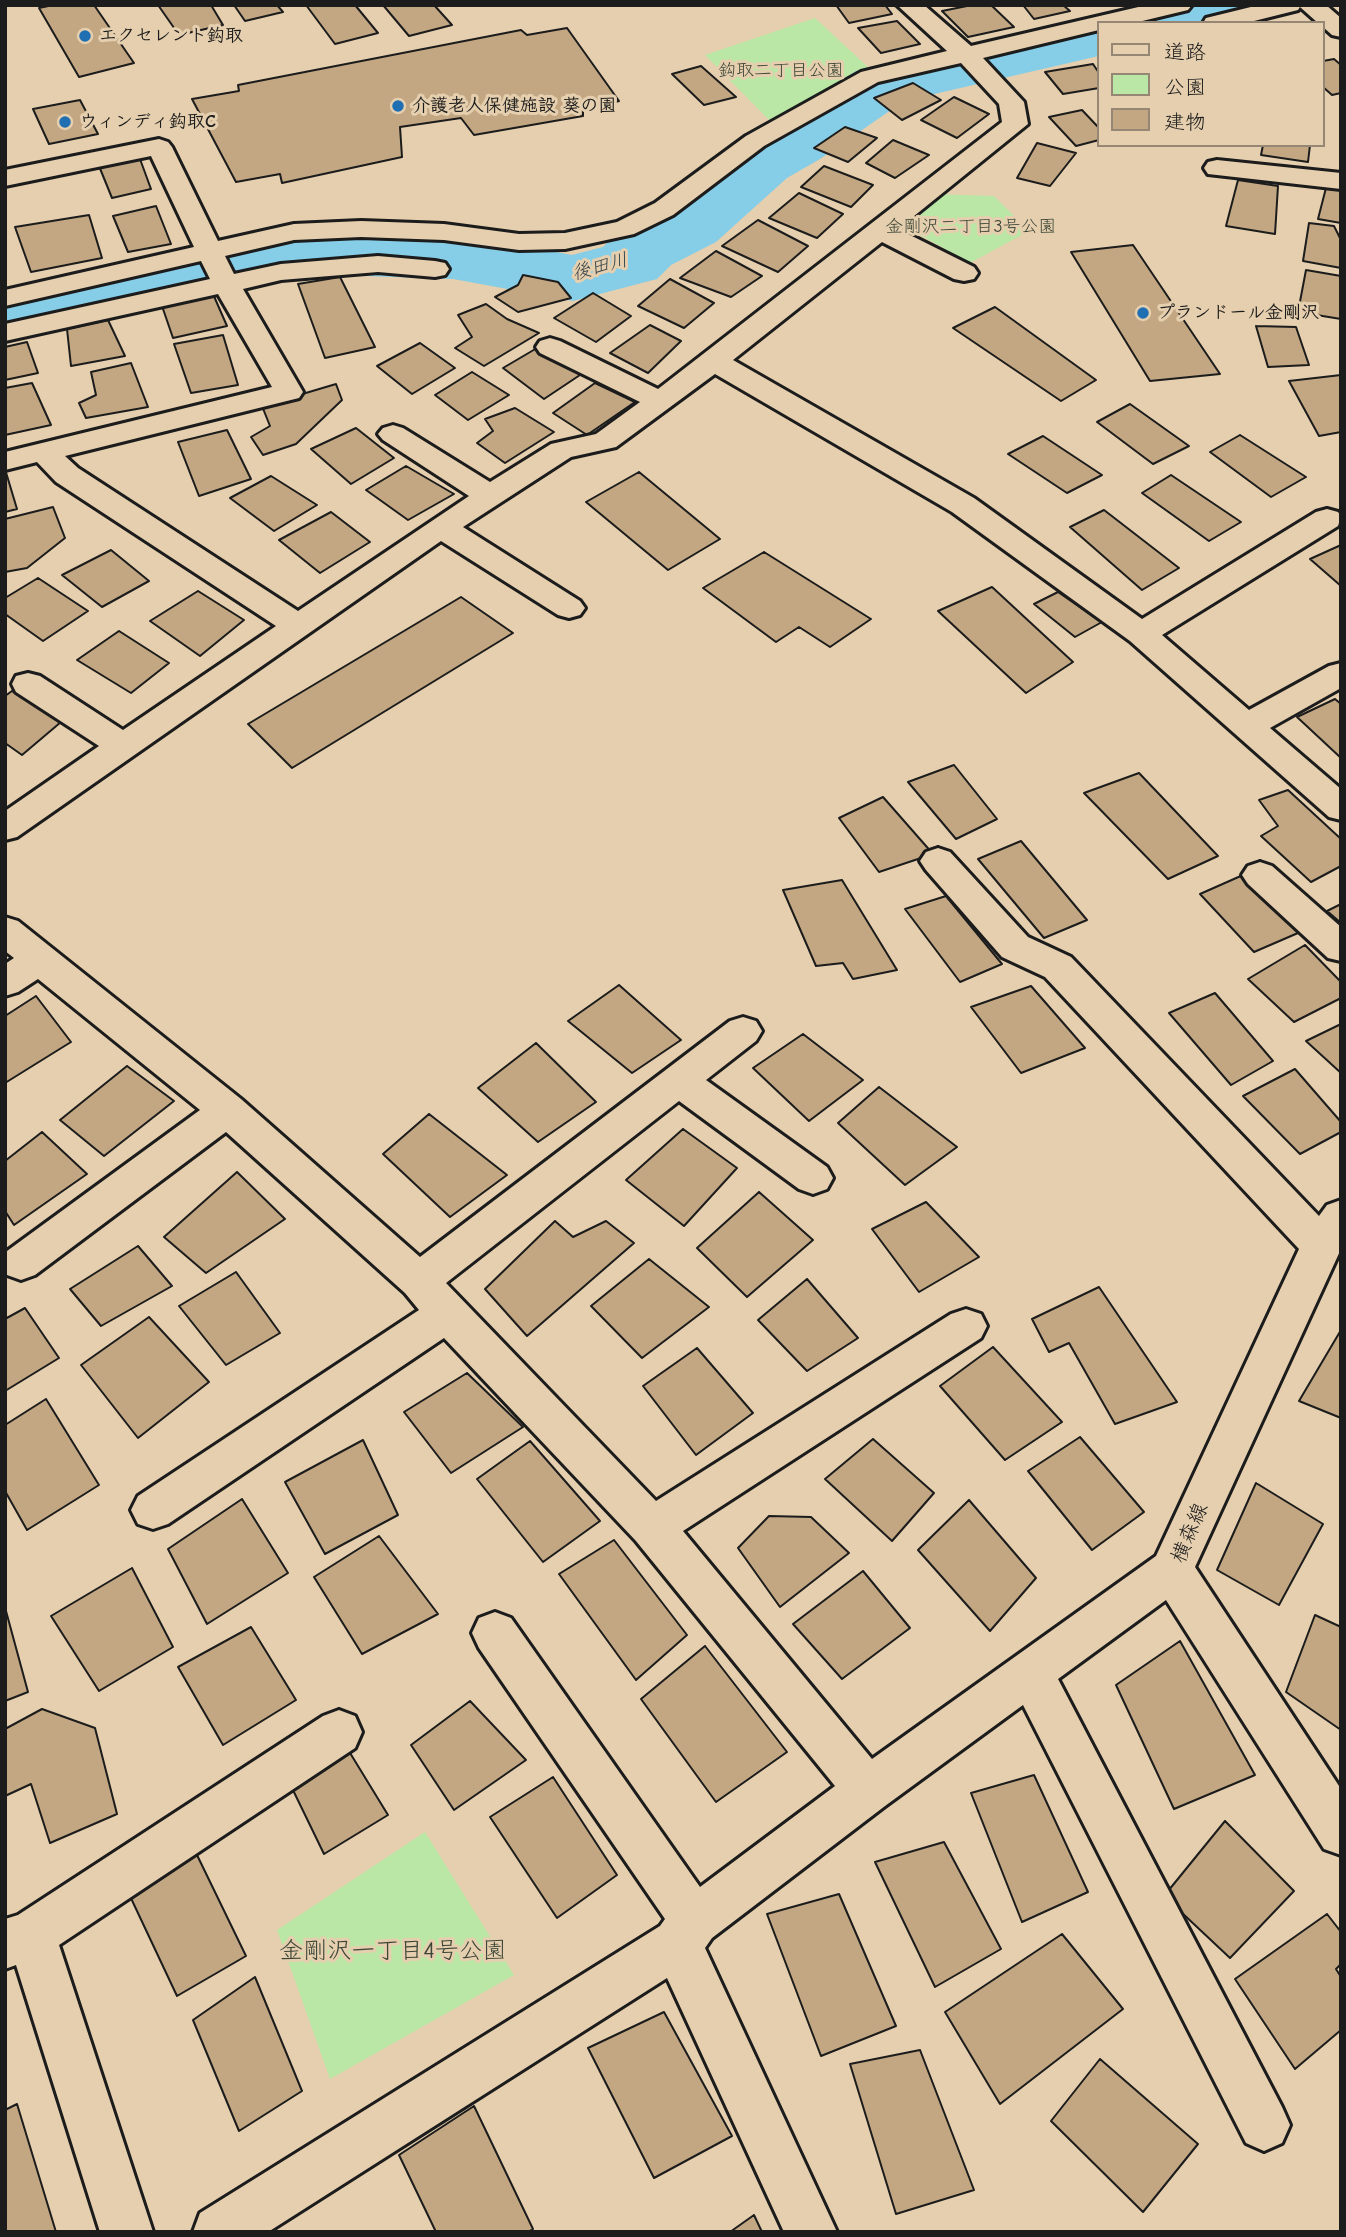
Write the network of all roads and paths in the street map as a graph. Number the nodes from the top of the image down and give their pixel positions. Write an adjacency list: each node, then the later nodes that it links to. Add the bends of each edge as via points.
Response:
1 (909, 5): 11 (street)
2 (1180, 5): 5 (street)
3 (1290, 5): 7 (street)
4 (1311, 5): 9 (street)
5 (1118, 11): 6 (street)
6 (1103, 21)
7 (1223, 21)
8 (1098, 24): 11 (street)
9 (1341, 30)
10 (1048, 59): 11 (street)
11 (975, 64): 15 (street, via 1012,102 1015,124); 16 (street, via 870,77 755,141 664,209 625,228 565,241 519,242 444,232 294,232)
12 (1217, 168): 14 (street)
13 (5, 178): 16 (street, via 159,147)
14 (1341, 181)
15 (878, 229): 18 (street); 22 (street)
16 (219, 269): 17 (street, via 281,272 378,264); 19 (street); 20 (street); 25 (street, via 289,392)
17 (435, 269)
18 (964, 273)
19 (5, 298)
20 (5, 332)
21 (550, 347): 23 (street)
22 (713, 361): 23 (street); 32 (street, via 963,505)
23 (661, 401): 27 (street, via 606,441 562,450)
24 (393, 434): 27 (street)
25 (44, 452): 26 (street); 31 (street, via 67,475)
26 (5, 461)
27 (489, 496): 29 (street)
28 (1327, 519): 32 (street)
29 (441, 527): 30 (street); 31 (street)
30 (569, 608)
31 (297, 625): 36 (street)
32 (1141, 634): 35 (street)
33 (1341, 674): 35 (street)
34 (28, 684): 36 (street)
35 (1248, 725): 37 (street)
36 (123, 746): 38 (street)
37 (1341, 808)
38 (5, 828)
39 (938, 861): 49 (street, via 1014,947 1058,967)
40 (1260, 875): 42 (street)
41 (5, 930): 43 (street)
42 (1341, 948)
43 (39, 960): 44 (street); 47 (street)
44 (5, 982)
45 (743, 1031): 46 (street)
46 (679, 1081): 48 (street); 51 (street)
47 (227, 1110): 50 (street); 51 (street)
48 (813, 1178)
49 (1331, 1231): 56 (street, 横森線)
50 (21, 1263)
51 (419, 1280): 52 (street)
52 (447, 1314): 54 (street); 55 (street)
53 (966, 1326): 55 (street)
54 (153, 1510)
55 (652, 1527): 60 (street)
56 (1172, 1570): 58 (street); 61 (street, 横森線)
57 (495, 1633): 62 (street)
58 (1031, 1673): 60 (street); 64 (street)
59 (339, 1732): 63 (street)
60 (868, 1790): 62 (street)
61 (1341, 1832)
62 (686, 1932): 66 (street); 67 (street)
63 (18, 1939): 65 (street)
64 (1264, 2125)
65 (127, 2232)
66 (219, 2232)
67 (811, 2232)

